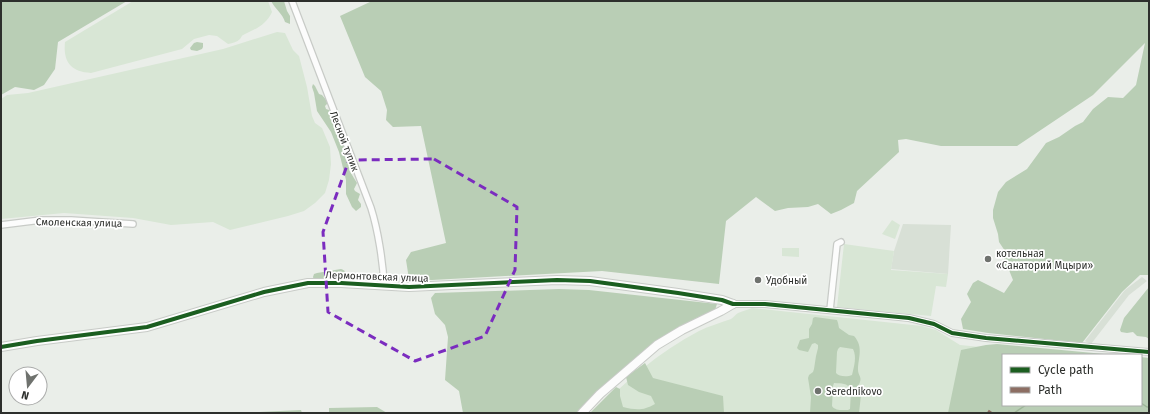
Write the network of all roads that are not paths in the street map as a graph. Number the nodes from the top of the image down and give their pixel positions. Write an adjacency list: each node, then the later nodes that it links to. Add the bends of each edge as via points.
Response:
1 (292, 1): 5 (street, Лесной тупик, via 371,208)
2 (133, 224): 3 (street, Смоленская улица, via 41,220)
3 (1, 225)
4 (841, 242): 7 (street, via 837,244)
5 (384, 285): 6 (street, Лермонтовская улица, via 409,287 557,280 678,293); 8 (street, Лермонтовская улица, via 301,284 264,292 147,327)
6 (733, 304): 7 (street); 10 (street, via 657,345)
7 (830, 310): 9 (street, via 909,318 934,324 959,335)
8 (1, 347)
9 (1149, 352)
10 (582, 413)

